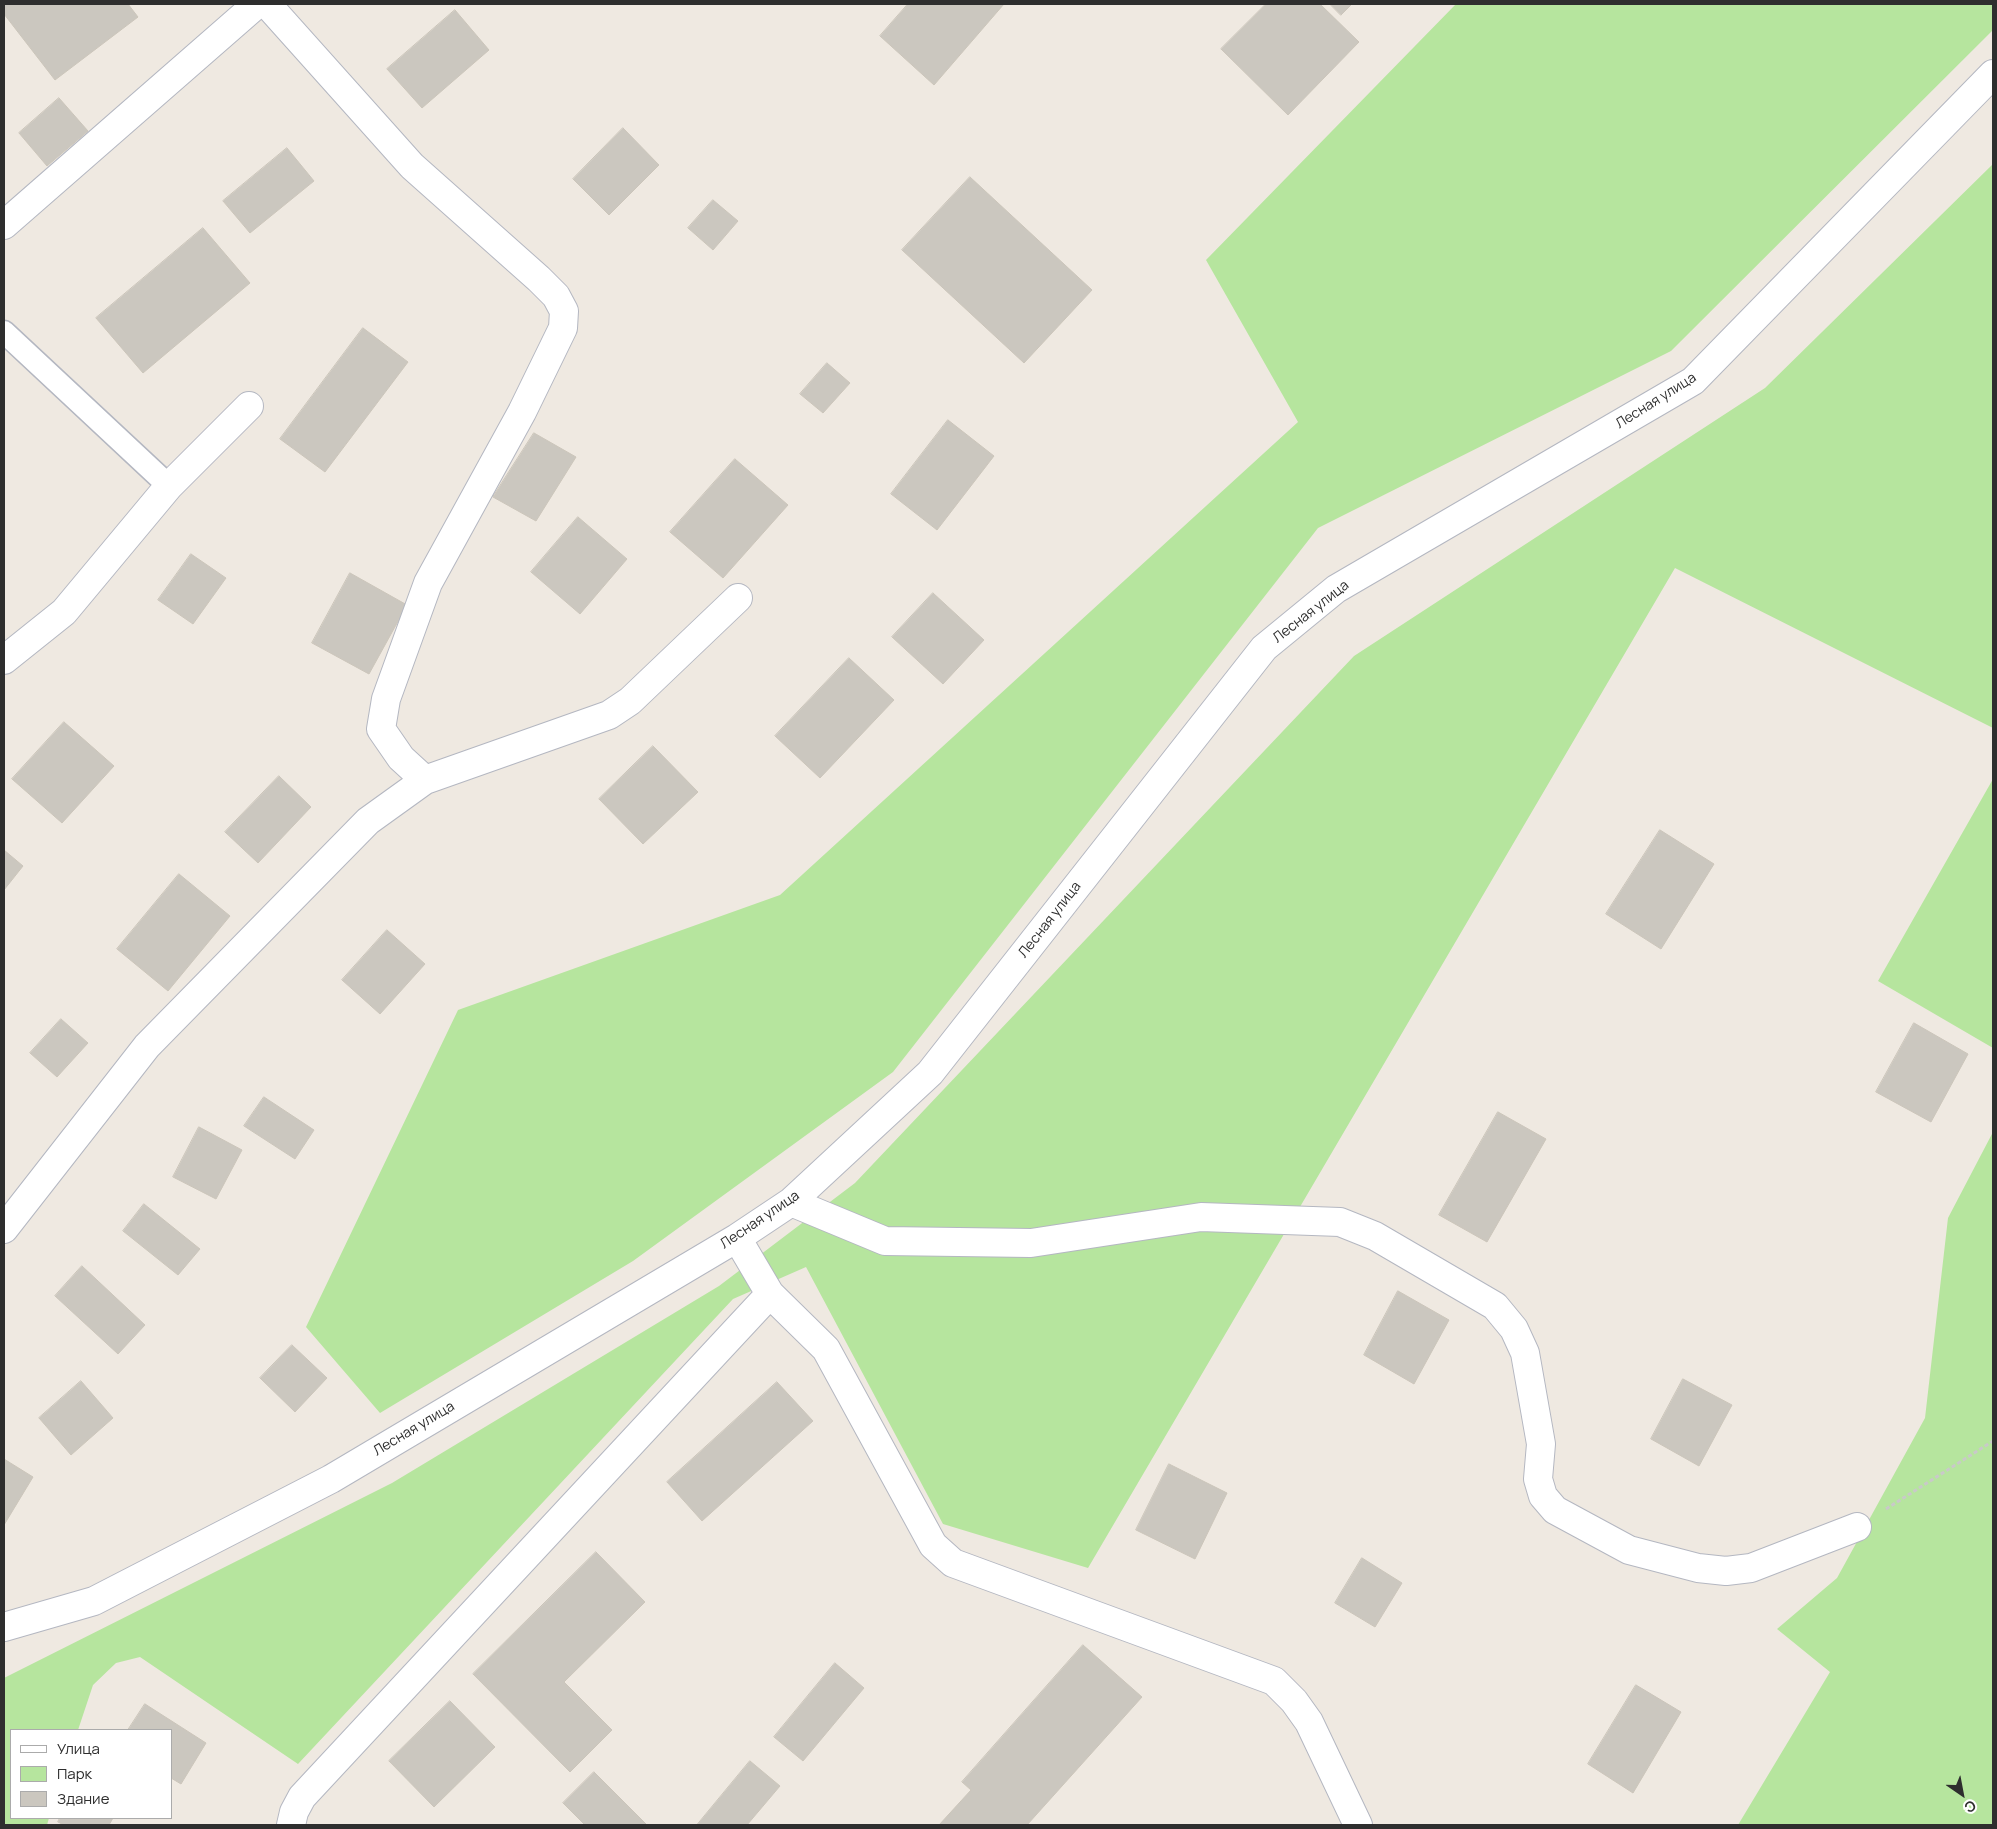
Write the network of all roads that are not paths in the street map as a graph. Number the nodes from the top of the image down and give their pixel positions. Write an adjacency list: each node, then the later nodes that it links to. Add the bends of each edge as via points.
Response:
1 (257, 4): 4 (street)
2 (267, 4): 10 (street, via 412,166 539,279 556,296 564,311 563,328 522,412 428,583 386,699 381,728 401,758)
3 (1993, 74): 11 (street, Лесная улица, via 1694,381 1336,590 1264,648 930,1073)
4 (4, 226)
5 (4, 332): 7 (lane)
6 (249, 406): 7 (street)
7 (168, 486): 9 (street, via 64,612)
8 (738, 598): 10 (street, via 630,701 610,715)
9 (4, 660)
10 (425, 780): 12 (street, via 368,821 147,1046)
11 (791, 1202): 13 (street, Лесная улица); 15 (street, via 885,1241 1031,1243 1201,1217 1340,1222 1375,1236 1495,1306 1514,1328 1525,1353 1541,1444 1538,1479 1543,1496 1555,1510 1628,1550 1698,1568 1726,1571 1751,1568)
12 (4, 1229)
13 (737, 1238): 14 (street); 16 (street, Лесная улица, via 331,1479 94,1601)
14 (770, 1294): 17 (street, via 302,1797); 18 (street, via 826,1349 933,1546 952,1563 1274,1681 1309,1722)
15 (1857, 1527)
16 (4, 1626)
17 (291, 1825)
18 (1358, 1825)

